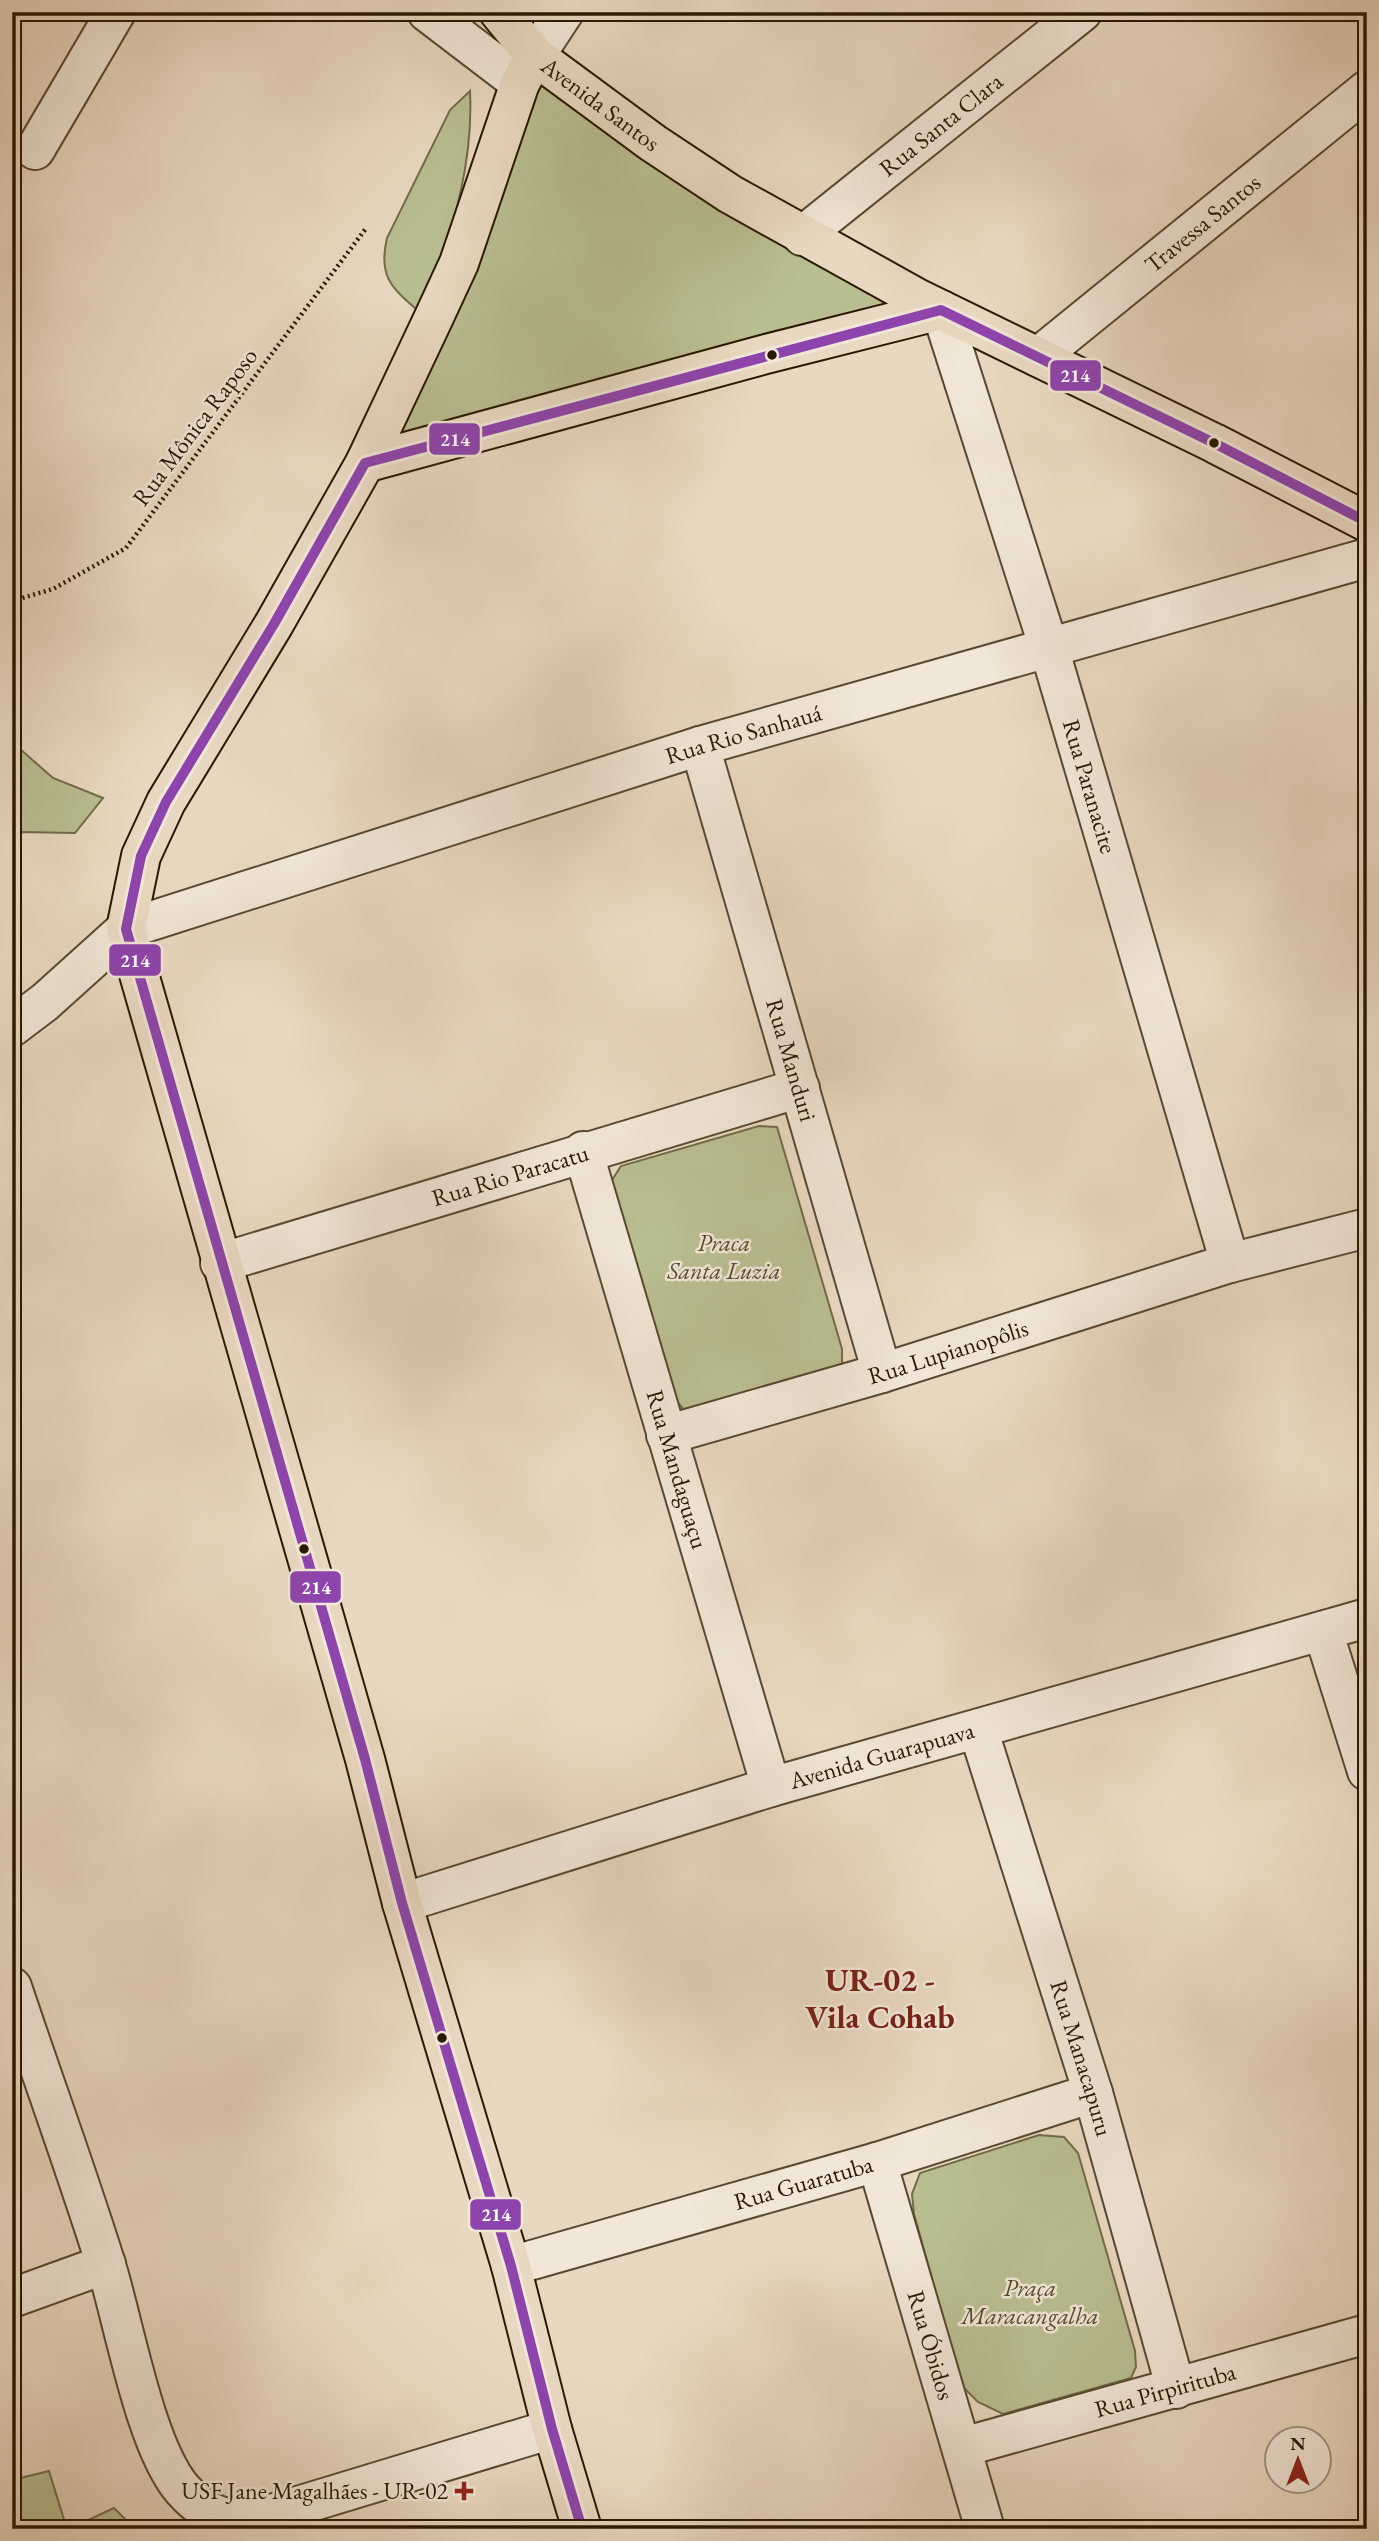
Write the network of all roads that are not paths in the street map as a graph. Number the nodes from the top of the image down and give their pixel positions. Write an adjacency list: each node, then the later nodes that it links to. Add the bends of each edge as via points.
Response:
1 (116, 12): 8 (street)
2 (427, 12): 6 (street)
3 (499, 12): 6 (main road)
4 (564, 12): 6 (street)
5 (1082, 12): 9 (street, Rua Santa Clara)
6 (527, 70): 9 (main road, Avenida Santos); 12 (main road, Avenida Santos, via 459,262)
7 (1367, 90): 11 (street, Travessa Santos)
8 (35, 150)
9 (802, 236): 10 (main road, Avenida Santos)
10 (941, 310): 11 (main road, Avenida Santos); 12 (main road); 15 (street, Rua Paranacite)
11 (1038, 357): 13 (main road, Avenida Santos)
12 (365, 463): 17 (main road, Avenida Santos, via 166,802 141,856)
13 (1367, 522)
14 (1367, 558): 15 (street, Rua Rio Sanhauá)
15 (1049, 648): 16 (street, Rua Rio Sanhauá); 22 (street, Rua Paranacite)
16 (700, 746): 17 (street, Rua Rio Sanhauá); 19 (street, Rua Manduri)
17 (126, 929): 18 (street); 23 (main road)
18 (12, 1027)
19 (800, 1088): 20 (street, Rua Rio Paracatu); 24 (street, Rua Manduri)
20 (583, 1151): 23 (street, Rua Rio Paracatu); 25 (street, Rua Mandaguaçu)
21 (1367, 1228): 22 (street, Rua Lupianopôlis)
22 (1230, 1263): 24 (street, Rua Lupianopôlis)
23 (220, 1264): 31 (main road, via 365,1759)
24 (882, 1373): 25 (street, Rua Lupianopôlis)
25 (666, 1435): 30 (street, Rua Mandaguaçu)
26 (1367, 1618): 27 (street, Avenida Guarapuava)
27 (1322, 1631): 28 (street, Avenida Guarapuava); 29 (street)
28 (978, 1730): 30 (street, Avenida Guarapuava); 33 (street, Rua Manacapuru)
29 (1367, 1771)
30 (771, 1787): 31 (street, Avenida Guarapuava)
31 (402, 1903): 36 (main road)
32 (12, 1987): 35 (street)
33 (1093, 2093): 34 (street, Rua Guaratuba); 39 (street, Rua Manacapuru)
34 (877, 2162): 36 (street, Rua Guaratuba); 41 (street, Rua Óbidos)
35 (106, 2264): 37 (street); 40 (street, via 157,2443 181,2487 207,2512 235,2519 268,2515)
36 (511, 2266): 40 (main road)
37 (12, 2298)
38 (1367, 2334): 39 (street, Rua Pirpirituba)
39 (1176, 2389): 41 (street, Rua Pirpirituba)
40 (552, 2429): 42 (main road)
41 (963, 2447): 43 (street, Rua Óbidos)
42 (582, 2529)
43 (985, 2529)

